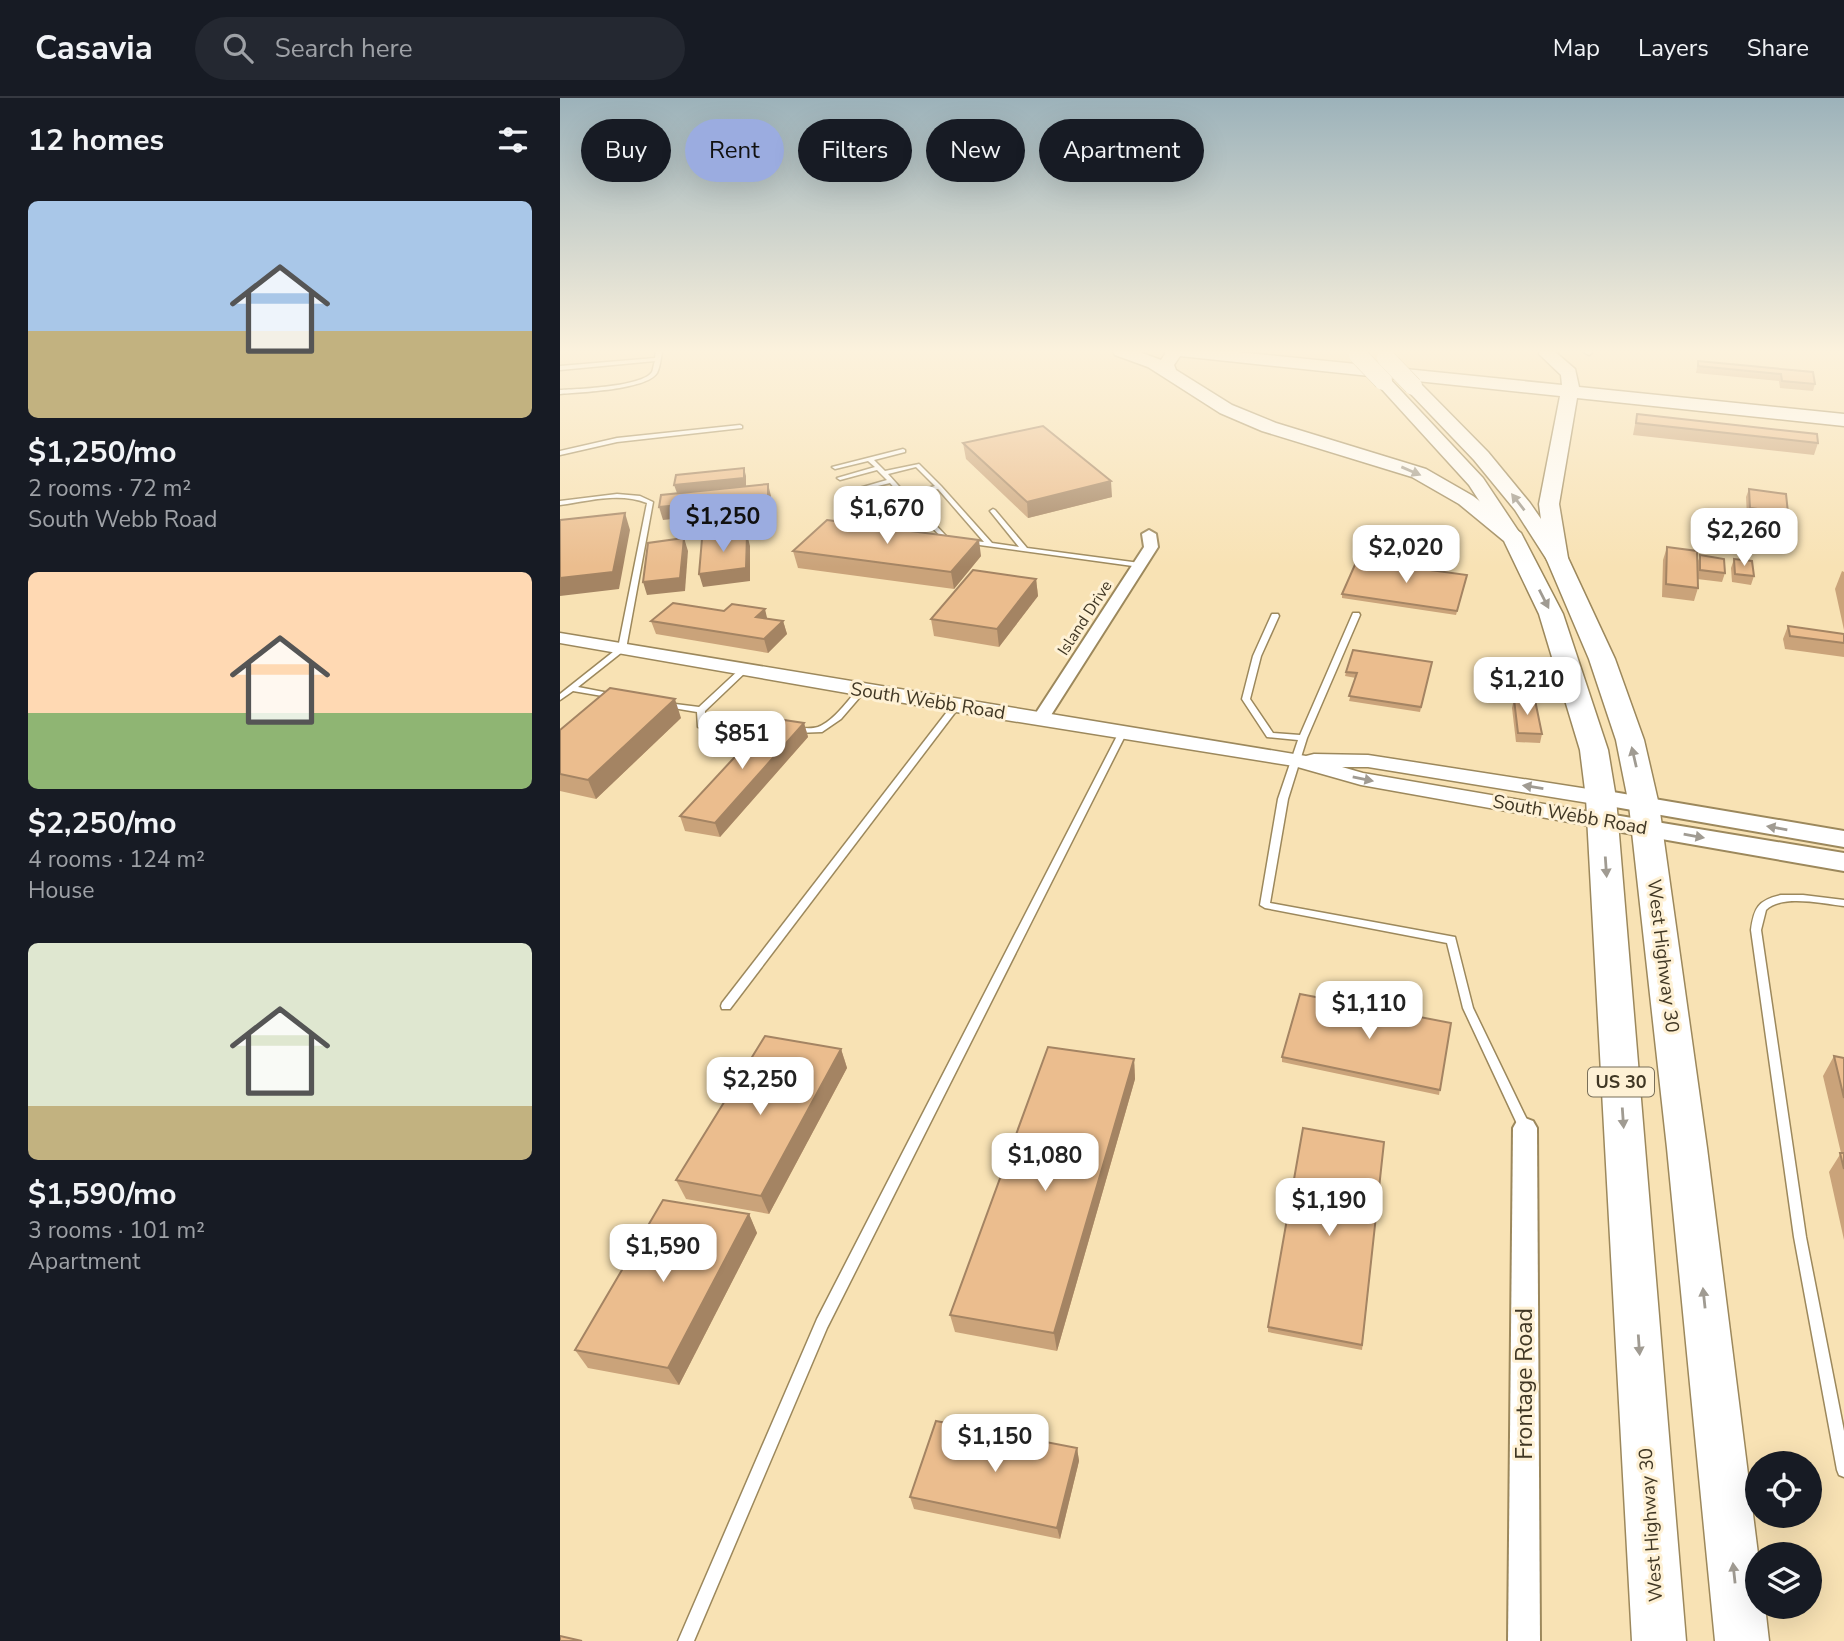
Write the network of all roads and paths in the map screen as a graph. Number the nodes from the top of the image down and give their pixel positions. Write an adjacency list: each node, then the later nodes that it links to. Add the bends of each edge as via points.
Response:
1 (1263, 423): 23 (highway, one-way to 23, via 1419,473 1466,500)
2 (1422, 423): 23 (main road, West Highway 30 / US 30, bridge, via 1476,482)
3 (1449, 423): 27 (main road, West Highway 30 / US 30, one-way to 3, bridge, via 1523,507)
4 (1565, 423): 7 (highway)
5 (1568, 423): 7 (highway)
6 (740, 426): 9 (lane, via 617,440)
7 (1563, 434): 27 (highway, via 1549,505)
8 (904, 451): 10 (lane)
9 (560, 453)
10 (870, 458): 11 (lane); 12 (lane)
11 (835, 467)
12 (882, 470): 13 (lane); 14 (lane); 15 (lane, via 917,465)
13 (840, 478)
14 (892, 481): 16 (lane); 17 (lane)
15 (939, 487): 17 (lane); 25 (lane)
16 (851, 492)
17 (907, 495): 20 (lane, via 870,505 894,532); 24 (lane)
18 (560, 503): 32 (lane, via 616,496 650,502)
19 (993, 511): 26 (lane)
20 (907, 534)
21 (1149, 534): 28 (street, Island Drive, via 1152,547)
22 (933, 537): 24 (lane)
23 (1513, 538): 47 (highway, West Highway 30 / US 30, one-way to 47, via 1551,614 1594,750)
24 (946, 539): 25 (lane)
25 (990, 545): 26 (lane)
26 (1025, 550): 28 (lane)
27 (1558, 558): 48 (highway, West Highway 30 / US 30, one-way to 27, via 1630,740 1602,659)
28 (1140, 565): 41 (street, Island Drive)
29 (1356, 615): 45 (lane)
30 (1275, 616): 45 (lane, via 1257,656 1246,699 1270,735)
31 (560, 638): 32 (street, South Webb Road)
32 (622, 649): 33 (street, South Webb Road); 34 (lane)
33 (744, 670): 35 (street, South Webb Road); 40 (lane)
34 (573, 689): 36 (lane); 37 (lane)
35 (862, 690): 39 (street, South Webb Road); 43 (lane, via 820,730)
36 (625, 697)
37 (560, 698)
38 (663, 704): 40 (lane)
39 (956, 706): 41 (street, South Webb Road); 52 (lane)
40 (701, 710): 42 (lane, via 701,725 714,731 750,735)
41 (1040, 719): 44 (street, South Webb Road)
42 (778, 730)
43 (792, 730)
44 (1122, 734): 46 (street, South Webb Road); 55 (lane, via 822,1324)
45 (1303, 738): 46 (lane)
46 (1297, 760): 47 (street, South Webb Road, via 1361,779); 53 (lane, via 1283,799 1265,905 1451,940 1468,1008)
47 (1602, 809): 48 (main road, South Webb Road); 57 (highway, West Highway 30 / US 30, one-way to 57)
48 (1646, 817): 49 (main road, South Webb Road, one-way to 48); 50 (main road, South Webb Road, one-way to 50); 58 (highway, West Highway 30 / US 30, one-way to 48)
49 (1844, 839)
50 (1844, 862)
51 (1844, 903): 54 (lane, via 1781,898 1765,904 1756,930 1800,1237)
52 (726, 1006)
53 (1525, 1128): 56 (street, Frontage Road)
54 (1844, 1470)
55 (686, 1641)
56 (1524, 1641)
57 (1659, 1641)
58 (1742, 1641)

